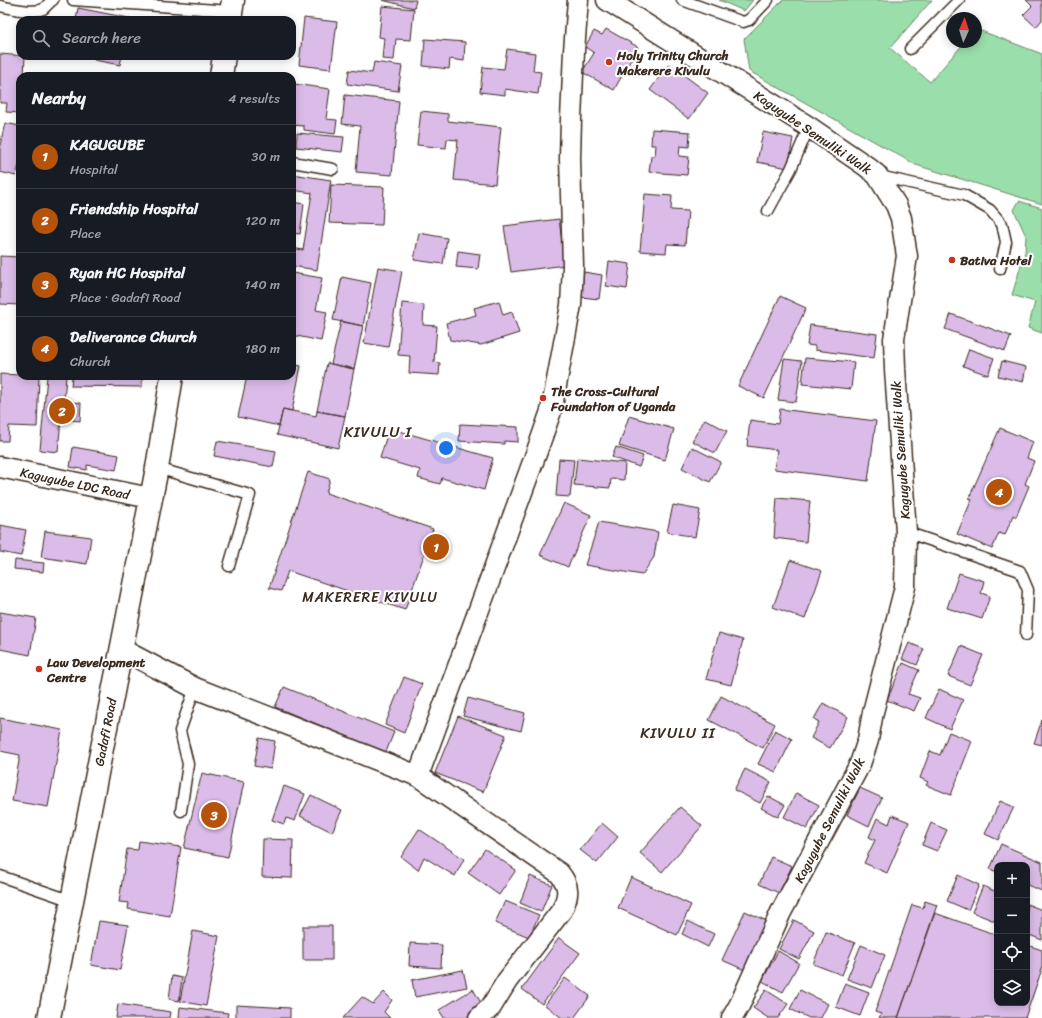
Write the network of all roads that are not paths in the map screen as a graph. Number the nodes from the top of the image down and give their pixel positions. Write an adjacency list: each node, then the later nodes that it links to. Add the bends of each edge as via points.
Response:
1 (53, 0): 8 (lane, via 38,10)
2 (73, 0): 9 (lane)
3 (578, 0): 28 (street, via 570,158 573,266 571,305 551,411)
4 (606, 0): 13 (street, Kagugube Semuliki Walk)
5 (682, 0): 6 (lane, via 743,22 749,20)
6 (768, 0)
7 (959, 0): 10 (lane)
8 (0, 6)
9 (231, 10)
10 (910, 49)
11 (223, 60): 12 (street)
12 (222, 72)
13 (809, 126): 16 (street, Kagugube Semuliki Walk); 17 (lane, via 792,169)
14 (296, 163): 15 (lane)
15 (333, 169)
16 (877, 175): 18 (lane, via 964,195 990,210 1002,224 1006,242); 23 (street, Kagugube Semuliki Walk, via 901,218 907,256 894,339)
17 (768, 211)
18 (1000, 269)
19 (171, 380): 21 (street, Gadafi Road)
20 (0, 467): 22 (street, Kagugube LDC Road)
21 (157, 468): 22 (street, Gadafi Road); 24 (lane, via 250,495)
22 (150, 498): 26 (street, Gadafi Road)
23 (906, 532): 25 (lane, via 1020,571 1028,590); 34 (street, Kagugube Semuliki Walk, via 905,587 860,764 781,912)
24 (229, 566)
25 (1026, 635)
26 (121, 649): 27 (street); 31 (street, Gadafi Road)
27 (195, 688): 28 (street); 29 (lane, via 180,731 188,764)
28 (418, 776): 33 (street, via 550,866 565,880 566,901 562,910 507,981 491,1007)
29 (181, 811)
30 (0, 876): 31 (lane)
31 (72, 901): 32 (street, Gadafi Road)
32 (49, 1018)
33 (479, 1018)
34 (732, 1018)

